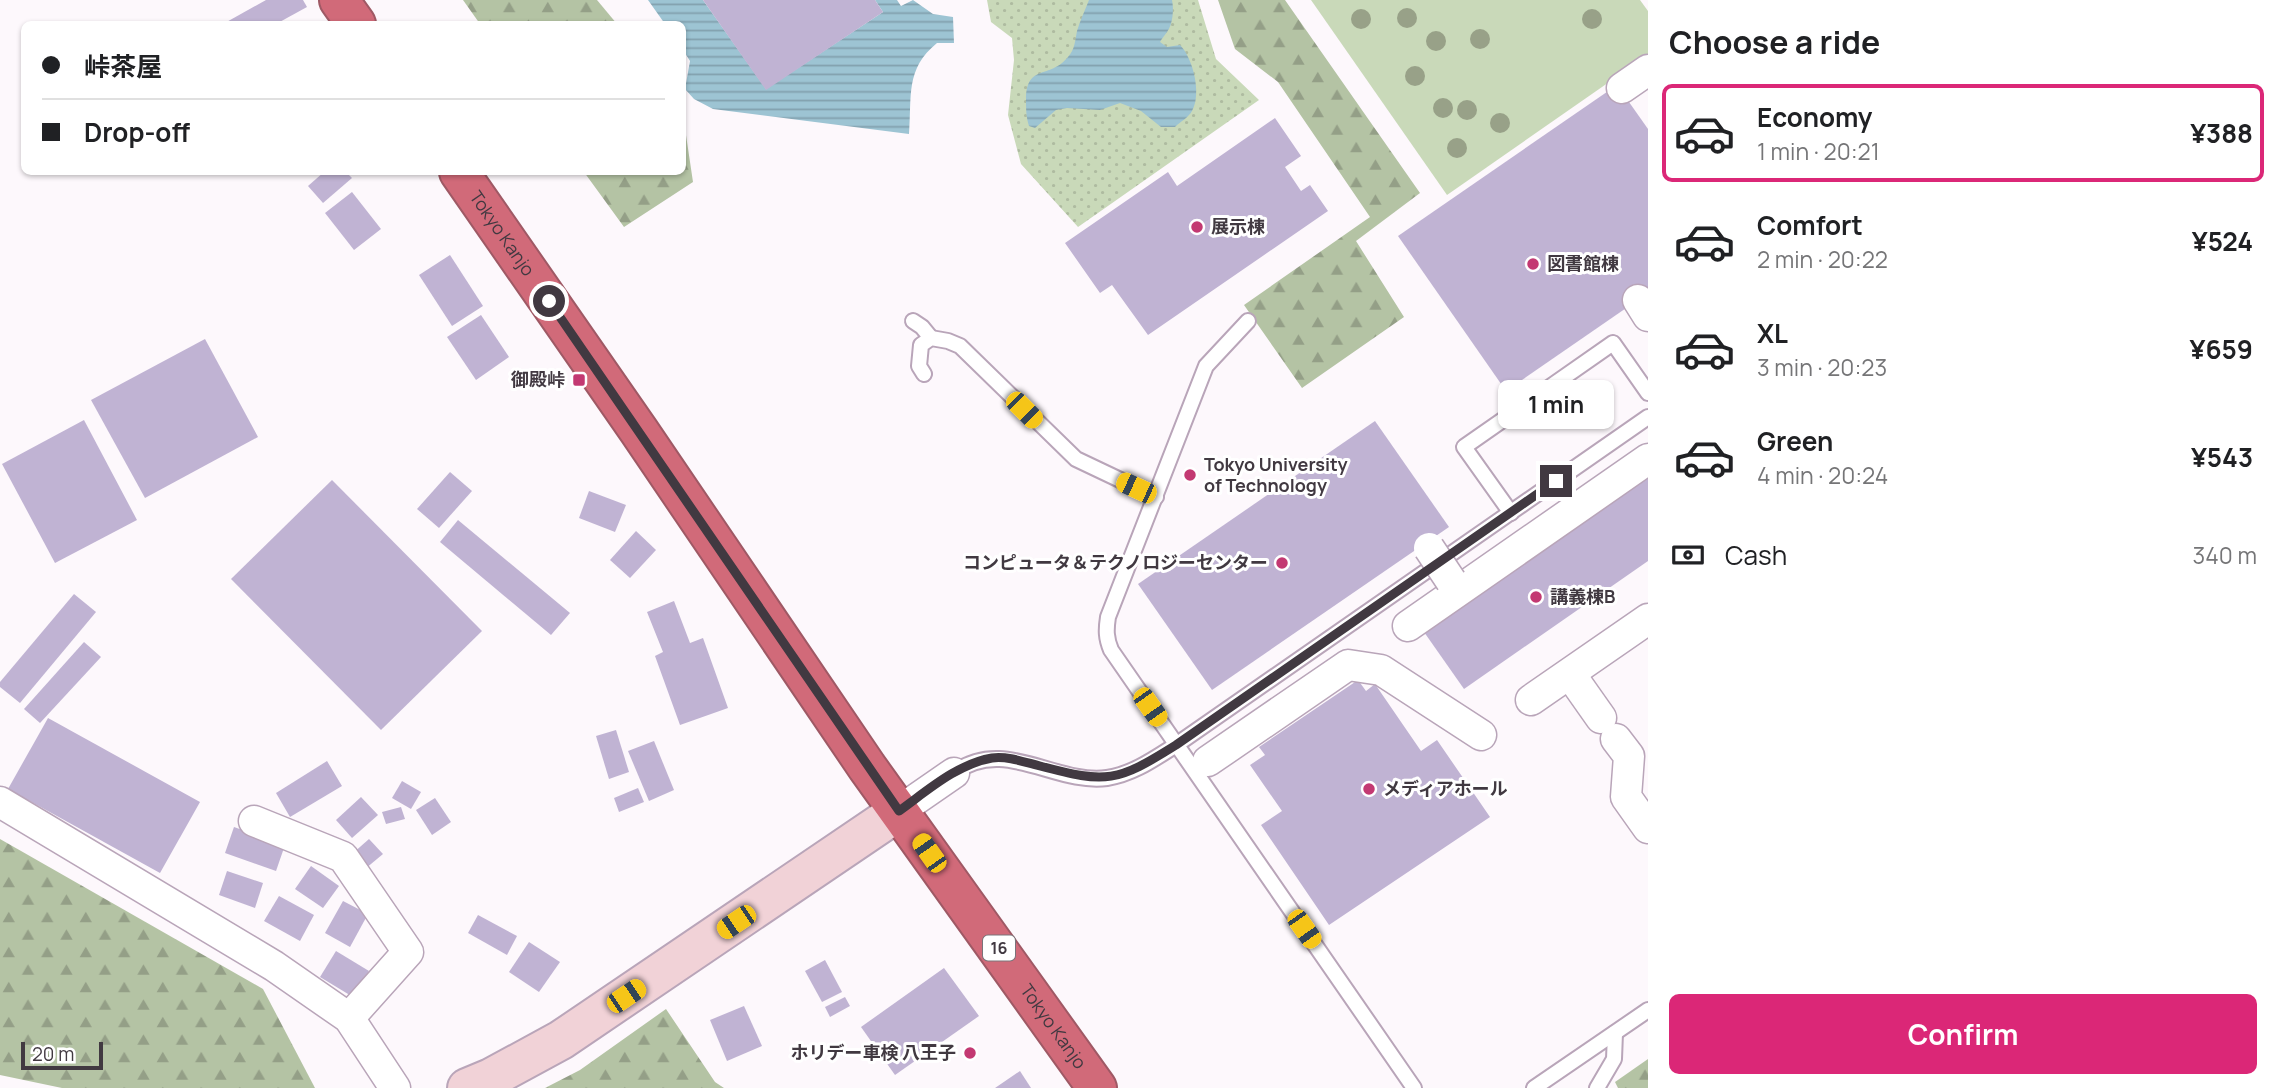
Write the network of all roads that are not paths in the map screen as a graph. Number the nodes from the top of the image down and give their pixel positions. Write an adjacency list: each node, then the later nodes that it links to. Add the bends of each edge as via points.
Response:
1 (339, 0): 2 (highway)
2 (354, 21)
3 (1648, 71): 4 (street)
4 (1622, 88)
5 (460, 175): 27 (highway, Tokyo Kanjo / 16)
6 (913, 321): 8 (lane)
7 (1248, 321): 13 (lane, via 1206,366)
8 (931, 338): 9 (lane, via 921,345 919,366); 13 (lane, via 960,346 1076,459)
9 (924, 374)
10 (1648, 393): 14 (lane, via 1613,342 1464,447)
11 (1648, 417): 14 (lane)
12 (1648, 460): 16 (street)
13 (1156, 497): 23 (lane, via 1105,630 1111,650)
14 (1510, 513): 23 (lane)
15 (1427, 546): 16 (street, bridge)
16 (1455, 586): 18 (street)
17 (1648, 620): 19 (street)
18 (1408, 626)
19 (1570, 674): 20 (street); 22 (street)
20 (1531, 700)
21 (1481, 734): 24 (street, via 1381,670 1348,665)
22 (1624, 739): 29 (street, via 1626,797)
23 (1176, 745): 25 (lane, via 1126,774 1106,778 1085,778 1011,758 978,761); 36 (lane)
24 (1208, 761)
25 (954, 773): 27 (street)
26 (0, 802): 31 (street, via 274,966)
27 (899, 811): 34 (street, via 561,1040); 35 (highway, Tokyo Kanjo / 16)
28 (254, 821): 31 (street, via 343,857 408,952)
29 (1648, 828)
30 (1648, 1010): 32 (lane)
31 (349, 1018): 33 (street)
32 (1615, 1033): 37 (lane); 38 (lane, via 1615,1059)
33 (395, 1088)
34 (467, 1088)
35 (1097, 1088)
36 (1414, 1088)
37 (1534, 1088)
38 (1597, 1088)

